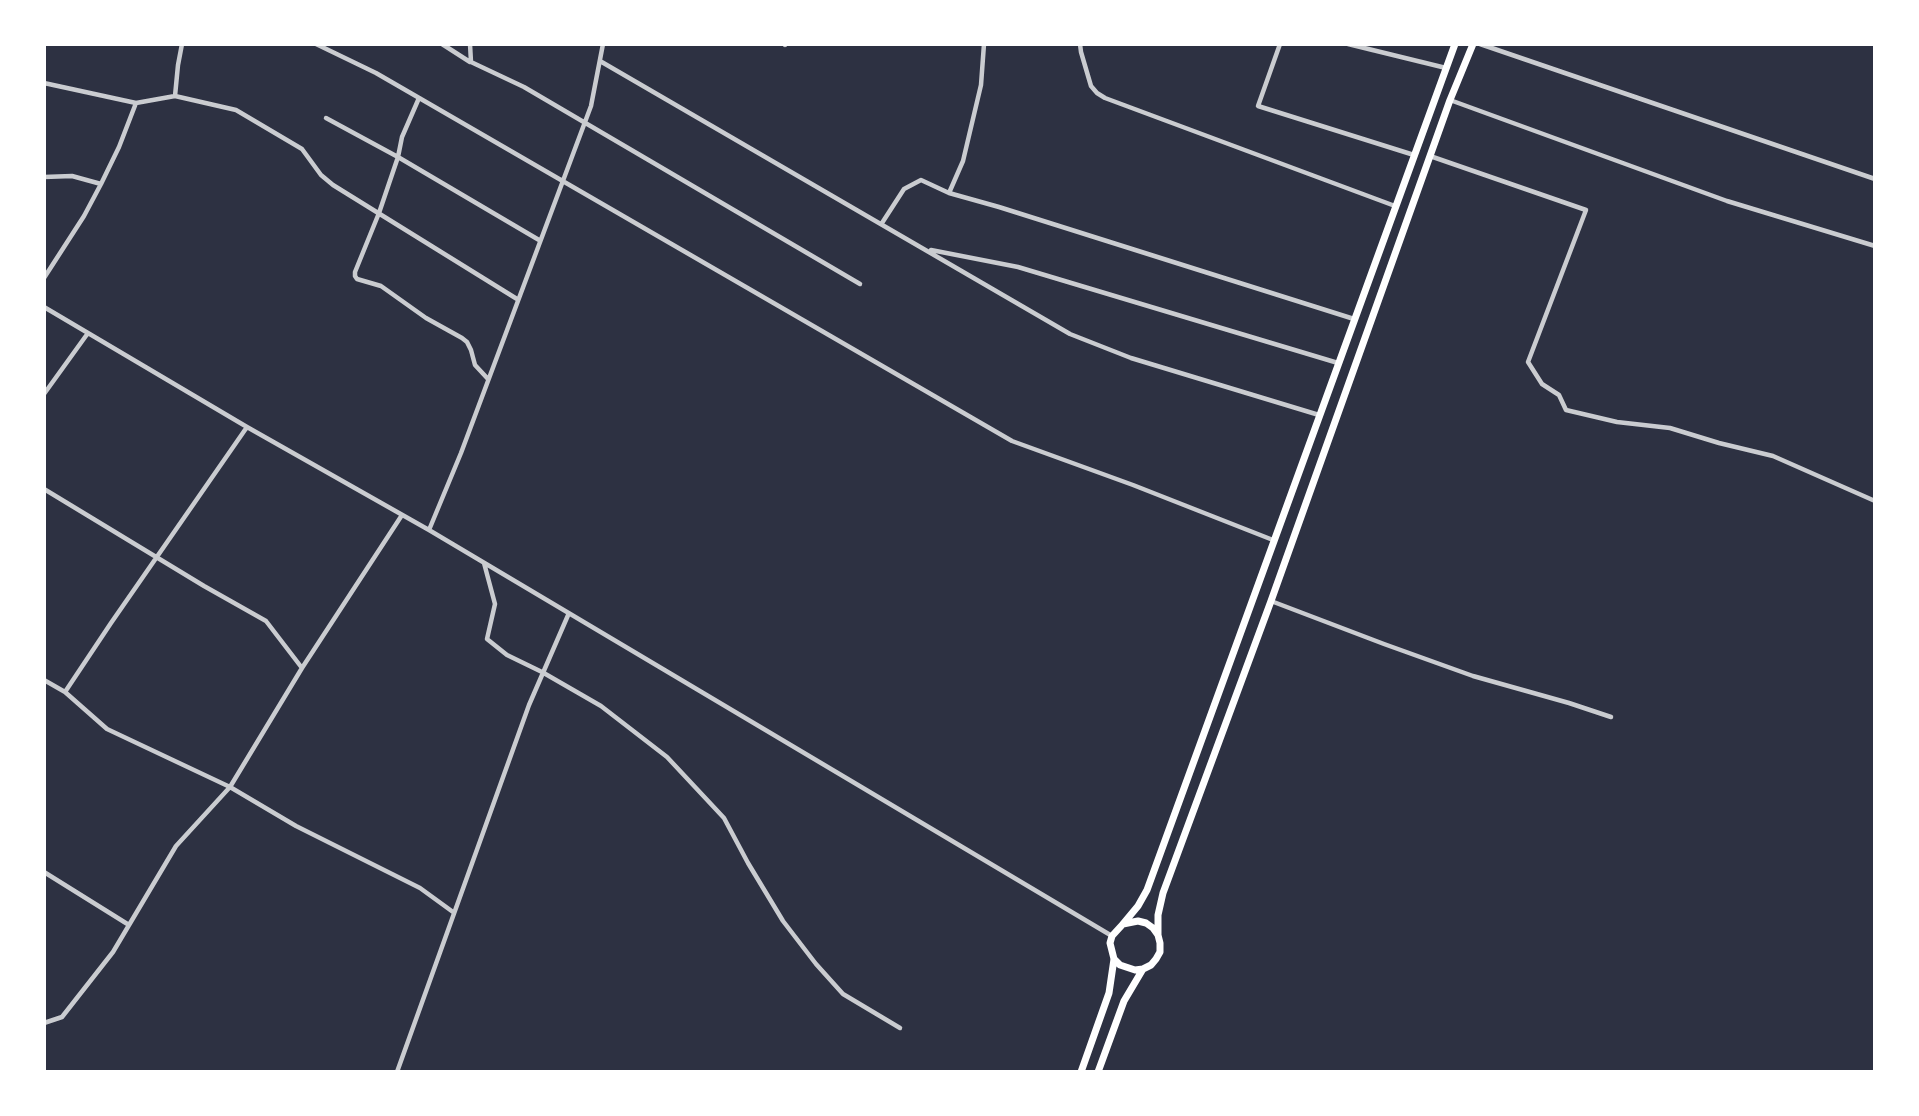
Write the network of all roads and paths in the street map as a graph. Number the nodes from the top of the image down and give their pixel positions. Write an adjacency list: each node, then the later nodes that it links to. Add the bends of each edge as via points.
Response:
1 (182, 44): 17 (street)
2 (316, 44): 18 (street)
3 (442, 44): 14 (street)
4 (470, 44): 14 (street)
5 (603, 44): 13 (street)
6 (984, 44): 30 (street, via 981,85 963,161)
7 (1080, 44): 31 (street, via 1091,86 1105,99)
8 (1280, 44): 23 (street, via 1258,106)
9 (1348, 44): 15 (street)
10 (1455, 44): 15 (main road)
11 (1473, 44): 19 (main road)
12 (1480, 44): 27 (street)
13 (600, 61): 22 (street); 33 (street)
14 (471, 62): 22 (street, via 524,87)
15 (1446, 68): 23 (main road)
16 (44, 83): 20 (street)
17 (176, 96): 20 (street); 32 (street, via 236,110 290,141 303,149 327,180)
18 (419, 98): 25 (street); 28 (street)
19 (1450, 100): 24 (main road); 35 (street, via 1727,201)
20 (136, 103): 29 (street)
21 (326, 118): 25 (street)
22 (584, 124): 28 (street); 38 (street)
23 (1414, 155): 31 (main road)
24 (1430, 156): 49 (street, via 1586,210 1528,362 1542,384 1559,395 1566,410 1670,428 1773,456); 55 (main road)
25 (398, 157): 32 (street); 34 (street)
26 (44, 177): 29 (street, via 72,176)
27 (1875, 180)
28 (563, 181): 34 (street); 52 (street, via 1012,441)
29 (101, 184): 37 (street)
30 (949, 193): 33 (street, via 921,180 904,189); 41 (street)
31 (1395, 206): 41 (main road)
32 (379, 214): 39 (street); 44 (street, via 355,272 357,279 381,286 462,338)
33 (882, 223): 36 (street)
34 (539, 240): 39 (street)
35 (1875, 246)
36 (927, 250): 43 (street, via 1018,267); 46 (street, via 1070,334 1131,358)
37 (44, 278)
38 (860, 284)
39 (517, 299): 44 (street)
40 (44, 307): 42 (street)
41 (1354, 319): 43 (main road)
42 (88, 333): 45 (street); 47 (street)
43 (1338, 363): 46 (main road)
44 (488, 379): 51 (street)
45 (44, 394)
46 (1319, 415): 52 (main road)
47 (247, 427): 50 (street); 53 (street)
48 (44, 489): 53 (street)
49 (1875, 501)
50 (402, 515): 51 (street); 57 (street)
51 (429, 530): 54 (street)
52 (1273, 540): 65 (main road, via 1147,890)
53 (157, 557): 57 (street, via 266,621); 60 (street)
54 (484, 562): 56 (street); 58 (street, via 495,604 487,639)
55 (1271, 601): 61 (street, via 1473,676); 67 (main road, via 1163,893)
56 (569, 613): 58 (street); 68 (street)
57 (302, 668): 62 (street)
58 (542, 672): 64 (street); 72 (street, via 601,706 667,757 724,818 783,921 816,964 843,994)
59 (44, 680): 60 (street)
60 (65, 692): 62 (street, via 107,729)
61 (1611, 717)
62 (230, 787): 64 (street, via 420,888); 66 (street, via 176,846)
63 (44, 872): 66 (street)
64 (453, 912): 73 (street)
65 (1123, 924): 67 (main road, via 1146,923); 68 (main road)
66 (129, 925): 71 (street, via 62,1017)
67 (1158, 935): 70 (main road, via 1160,951)
68 (1112, 936): 69 (main road)
69 (1114, 959): 70 (main road, via 1127,969); 74 (main road, via 1109,993)
70 (1143, 969): 75 (main road, via 1124,1001)
71 (44, 1023)
72 (900, 1028)
73 (397, 1072)
74 (1081, 1072)
75 (1098, 1072)

